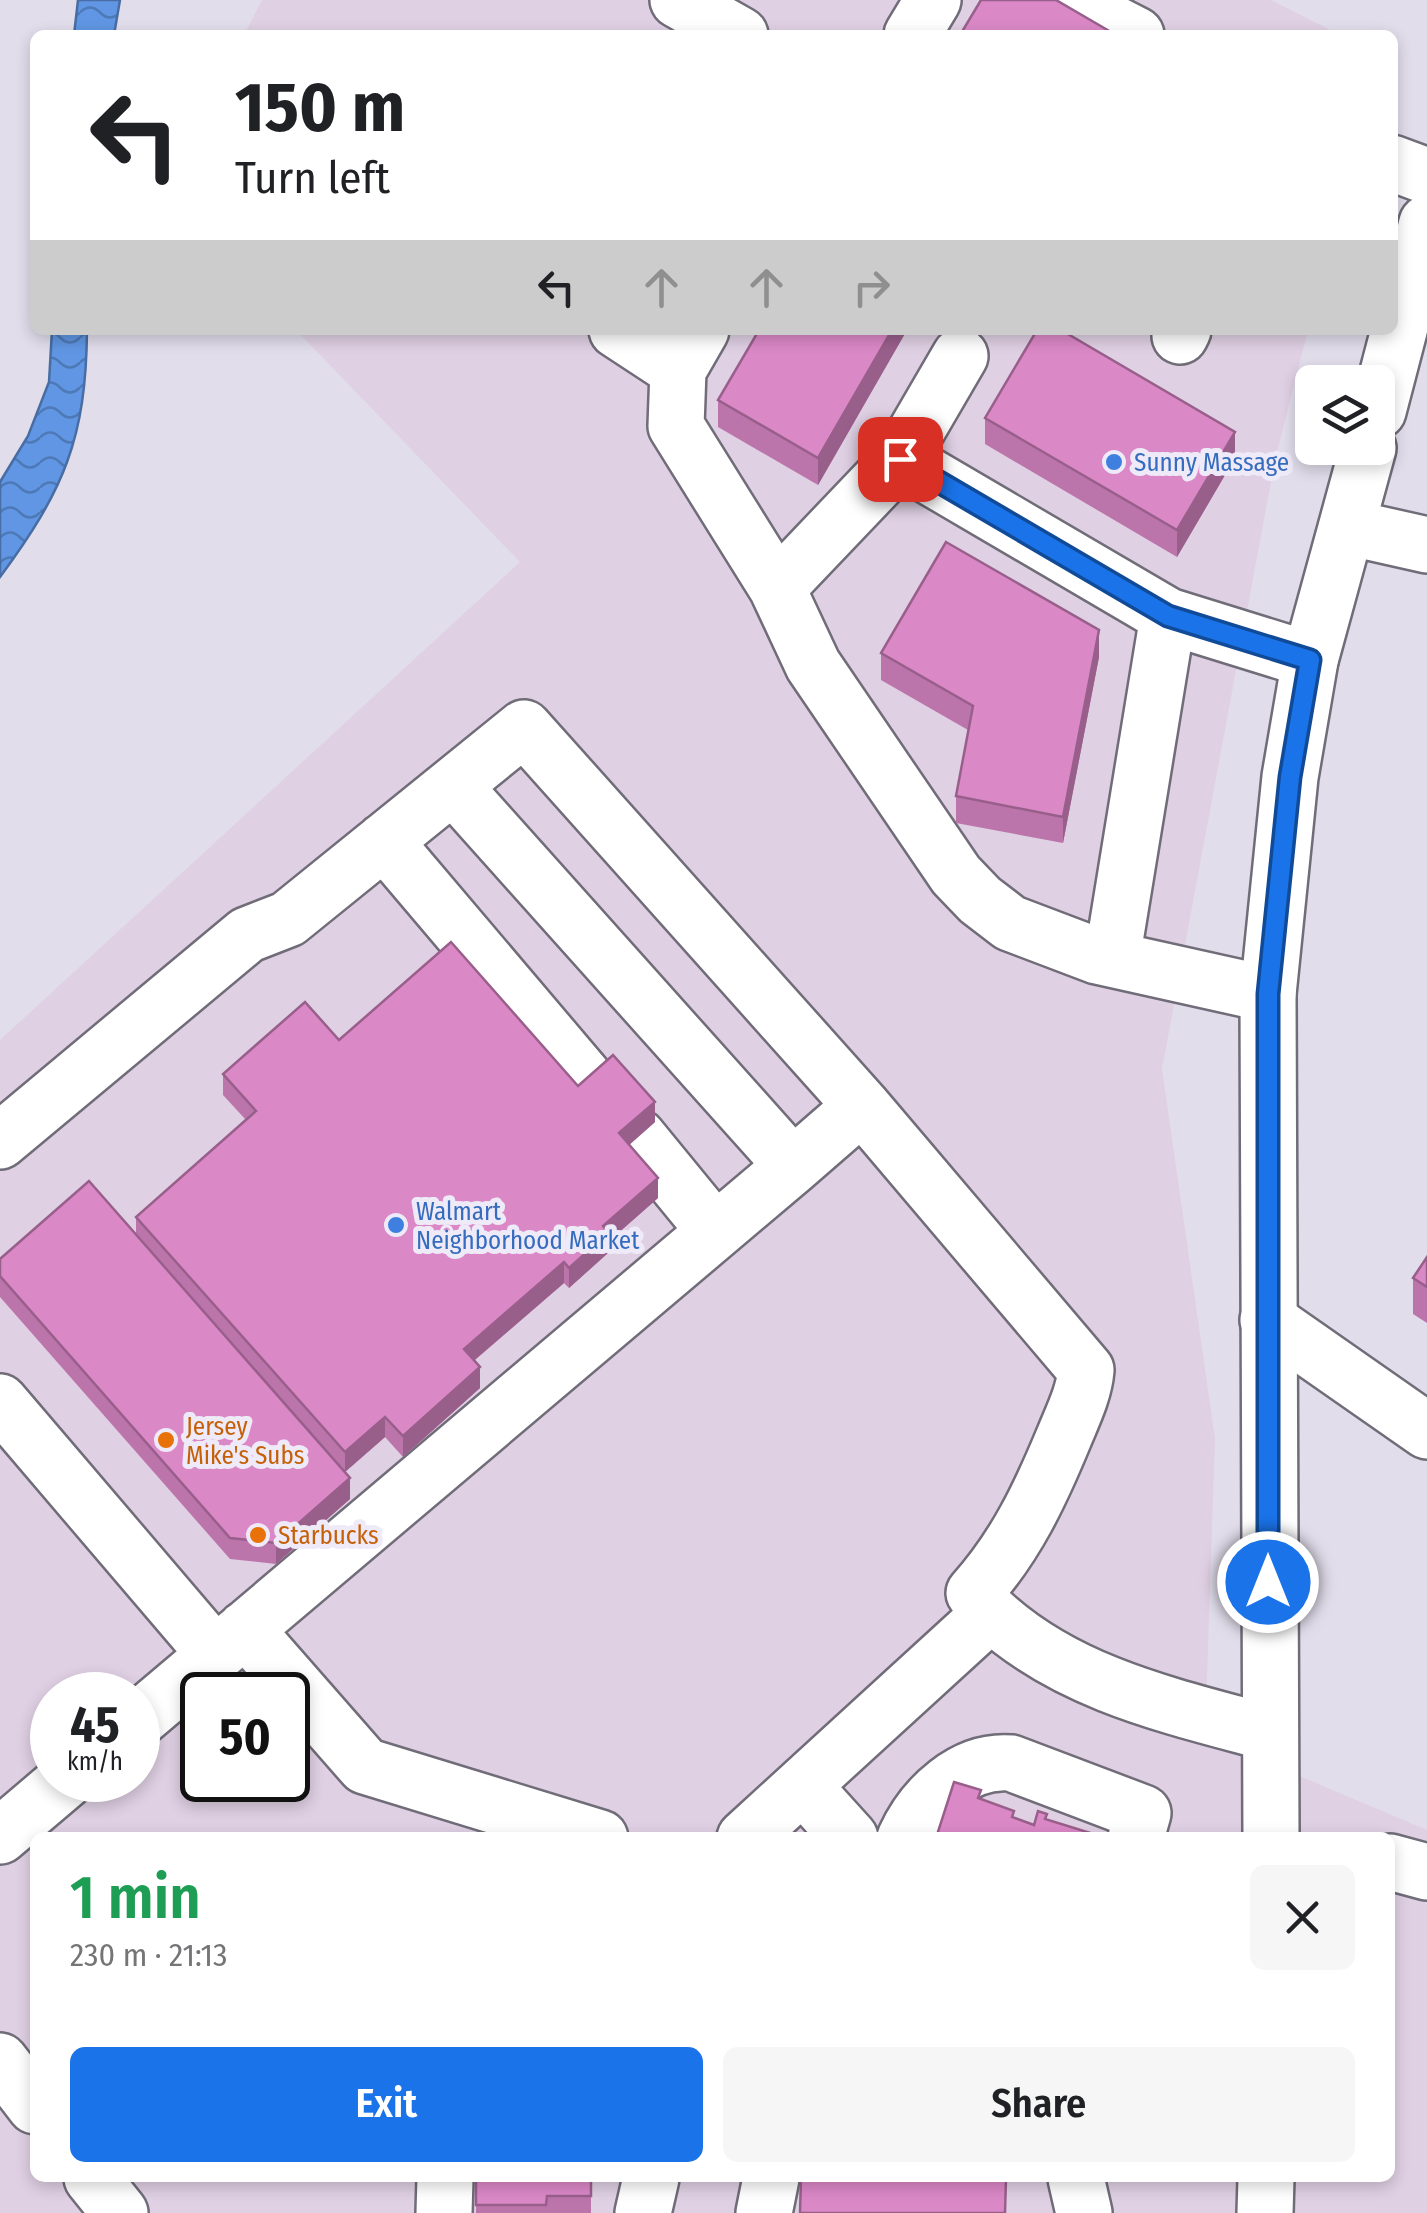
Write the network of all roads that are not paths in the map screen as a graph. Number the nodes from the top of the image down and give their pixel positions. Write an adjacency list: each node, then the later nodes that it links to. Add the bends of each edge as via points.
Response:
1 (678, 0): 4 (main road)
2 (933, 0): 5 (main road)
3 (1068, 0): 6 (main road)
4 (731, 30)
5 (915, 30)
6 (1126, 30)
7 (1398, 165): 8 (main road)
8 (1427, 176)
9 (1427, 223): 10 (main road)
10 (1398, 334)
11 (634, 335): 13 (main road)
12 (1398, 335): 15 (main road)
13 (690, 350): 20 (main road, via 676,426)
14 (960, 356): 16 (main road)
15 (1390, 365)
16 (900, 459): 20 (main road); 21 (main road)
17 (1363, 465): 18 (main road)
18 (1347, 527): 19 (main road); 22 (main road)
19 (1427, 545)
20 (777, 588): 25 (main road, via 813,664 956,875 1010,923)
21 (1168, 616): 22 (main road); 25 (main road)
22 (1310, 660): 26 (main road, via 1290,777)
23 (453, 786): 24 (main road); 28 (main road, via 524,728); 31 (main road)
24 (384, 841): 27 (main road); 30 (main road, via 288,920 246,935)
25 (1112, 959): 26 (main road)
26 (1268, 994): 33 (main road)
27 (596, 1091)
28 (862, 1106): 31 (main road); 36 (main road, via 1086,1370 1032,1511)
29 (638, 1137): 32 (main road)
30 (0, 1142)
31 (793, 1166): 32 (main road)
32 (715, 1231): 37 (main road)
33 (1268, 1320): 35 (main road); 39 (main road)
34 (0, 1402): 37 (main road)
35 (1427, 1431)
36 (974, 1593)
37 (230, 1642): 38 (main road); 42 (main road, via 365,1766)
38 (160, 1701)
39 (1270, 1734): 40 (main road, via 1145,1700 1078,1672 1014,1635 991,1613); 47 (main road)
40 (803, 1786): 43 (main road); 44 (main road)
41 (40, 1802): 48 (main road)
42 (580, 1832)
43 (751, 1832)
44 (845, 1832)
45 (909, 1832): 46 (main road, via 947,1784 993,1762 1012,1763 1143,1813)
46 (1138, 1832)
47 (1271, 1832)
48 (0, 1836)
49 (1395, 1863): 50 (main road)
50 (1427, 1872)
51 (0, 2061): 52 (main road)
52 (30, 2100)
53 (95, 2182): 59 (main road)
54 (444, 2182): 60 (main road)
55 (650, 2182): 61 (main road)
56 (769, 2182): 62 (main road)
57 (1077, 2182): 63 (main road)
58 (1266, 2182): 64 (main road)
59 (120, 2213)
60 (444, 2213)
61 (643, 2213)
62 (764, 2213)
63 (1084, 2213)
64 (1265, 2213)

